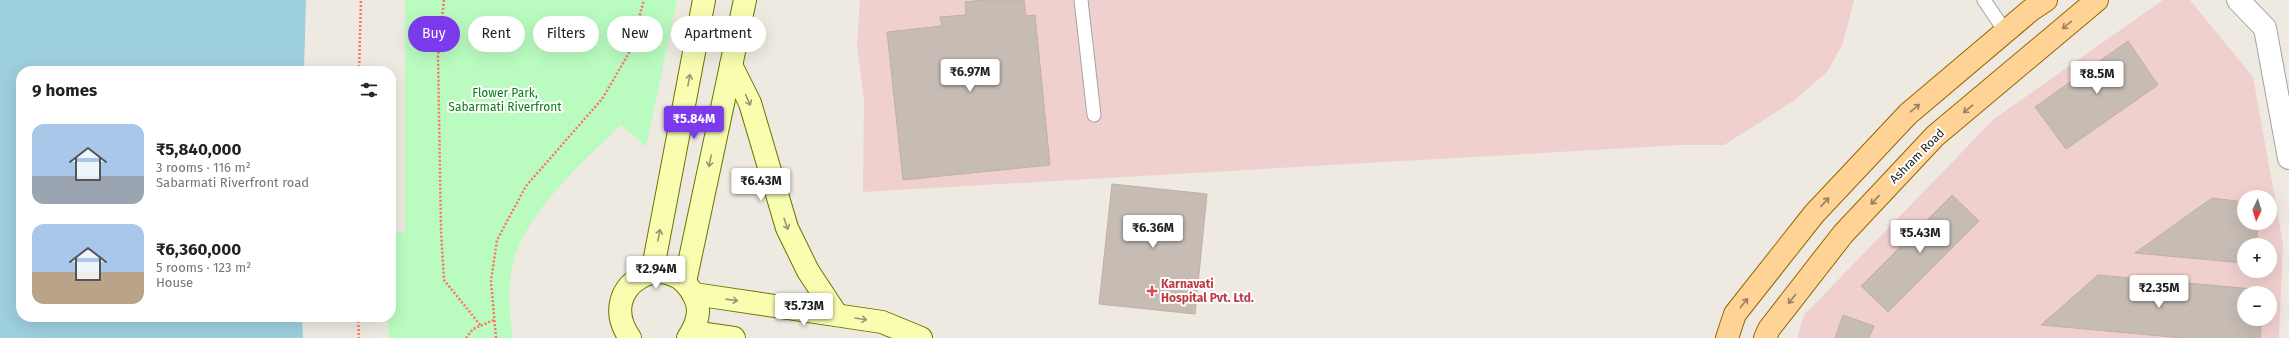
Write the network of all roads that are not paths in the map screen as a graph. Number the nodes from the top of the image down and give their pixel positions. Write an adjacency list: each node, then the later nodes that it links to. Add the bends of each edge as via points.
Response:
1 (704, 0): 12 (street, one-way to 1)
2 (745, 0): 9 (street)
3 (1081, 0): 10 (lane)
4 (1984, 0): 8 (lane)
5 (2046, 0): 8 (main road)
6 (2238, 0): 11 (street, via 2265,28)
7 (2090, 2): 20 (main road, Ashram Road, one-way to 20, via 1935,136 1843,234 1769,329)
8 (2005, 31): 19 (main road, one-way to 8, via 1735,314 1814,214 1908,114)
9 (731, 65): 13 (street, one-way to 13); 14 (street, one-way to 14, via 750,103 787,228 808,272)
10 (1094, 115)
11 (2289, 158)
12 (652, 273): 13 (street, via 670,274); 16 (street, via 643,275 624,293 619,318)
13 (689, 288): 14 (street, one-way to 14); 15 (street, via 697,302 698,316)
14 (838, 315): 18 (street, one-way to 18, via 882,322)
15 (690, 335): 17 (street)
16 (630, 338)
17 (734, 338)
18 (921, 338)
19 (1727, 338)
20 (1765, 338)

